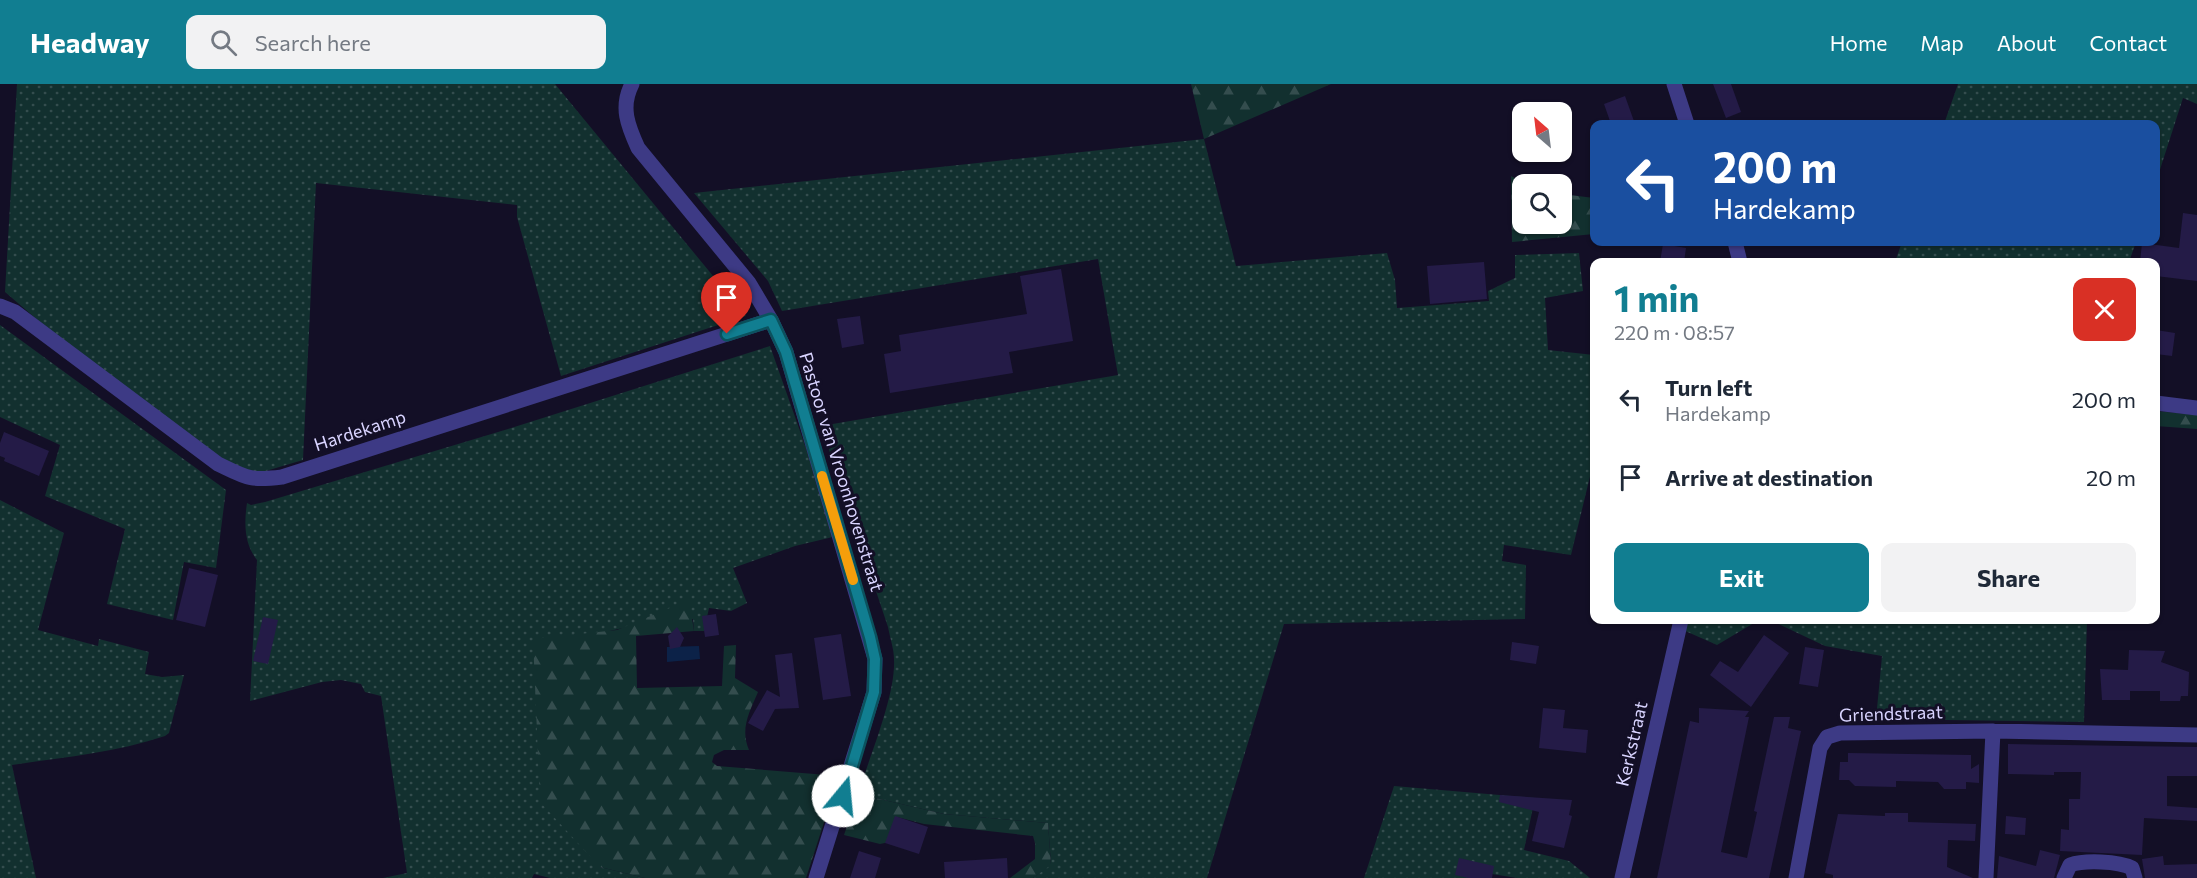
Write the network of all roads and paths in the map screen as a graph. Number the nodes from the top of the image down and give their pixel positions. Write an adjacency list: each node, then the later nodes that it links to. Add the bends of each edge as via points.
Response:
1 (632, 84): 5 (street, Pastoor van Vroonhovenstraat, via 625,105 638,148 749,282)
2 (1674, 84): 3 (street)
3 (1686, 120)
4 (0, 306): 5 (street, Hardekamp, via 15,312 218,464 258,480 282,477)
5 (771, 320): 11 (street, Pastoor van Vroonhovenstraat, via 786,352 875,659 874,692)
6 (2160, 403): 7 (street)
7 (2197, 408)
8 (1680, 624): 12 (street, Kerkstraat)
9 (1993, 731): 10 (street, Griendstraat); 13 (street, Griendstraat, via 1840,733 1827,737 1821,748); 14 (street)
10 (2197, 735)
11 (816, 878)
12 (1622, 878)
13 (1796, 878)
14 (1986, 878)
15 (2064, 878): 16 (street, via 2070,865 2079,862 2124,864 2132,868)
16 (2135, 878)

